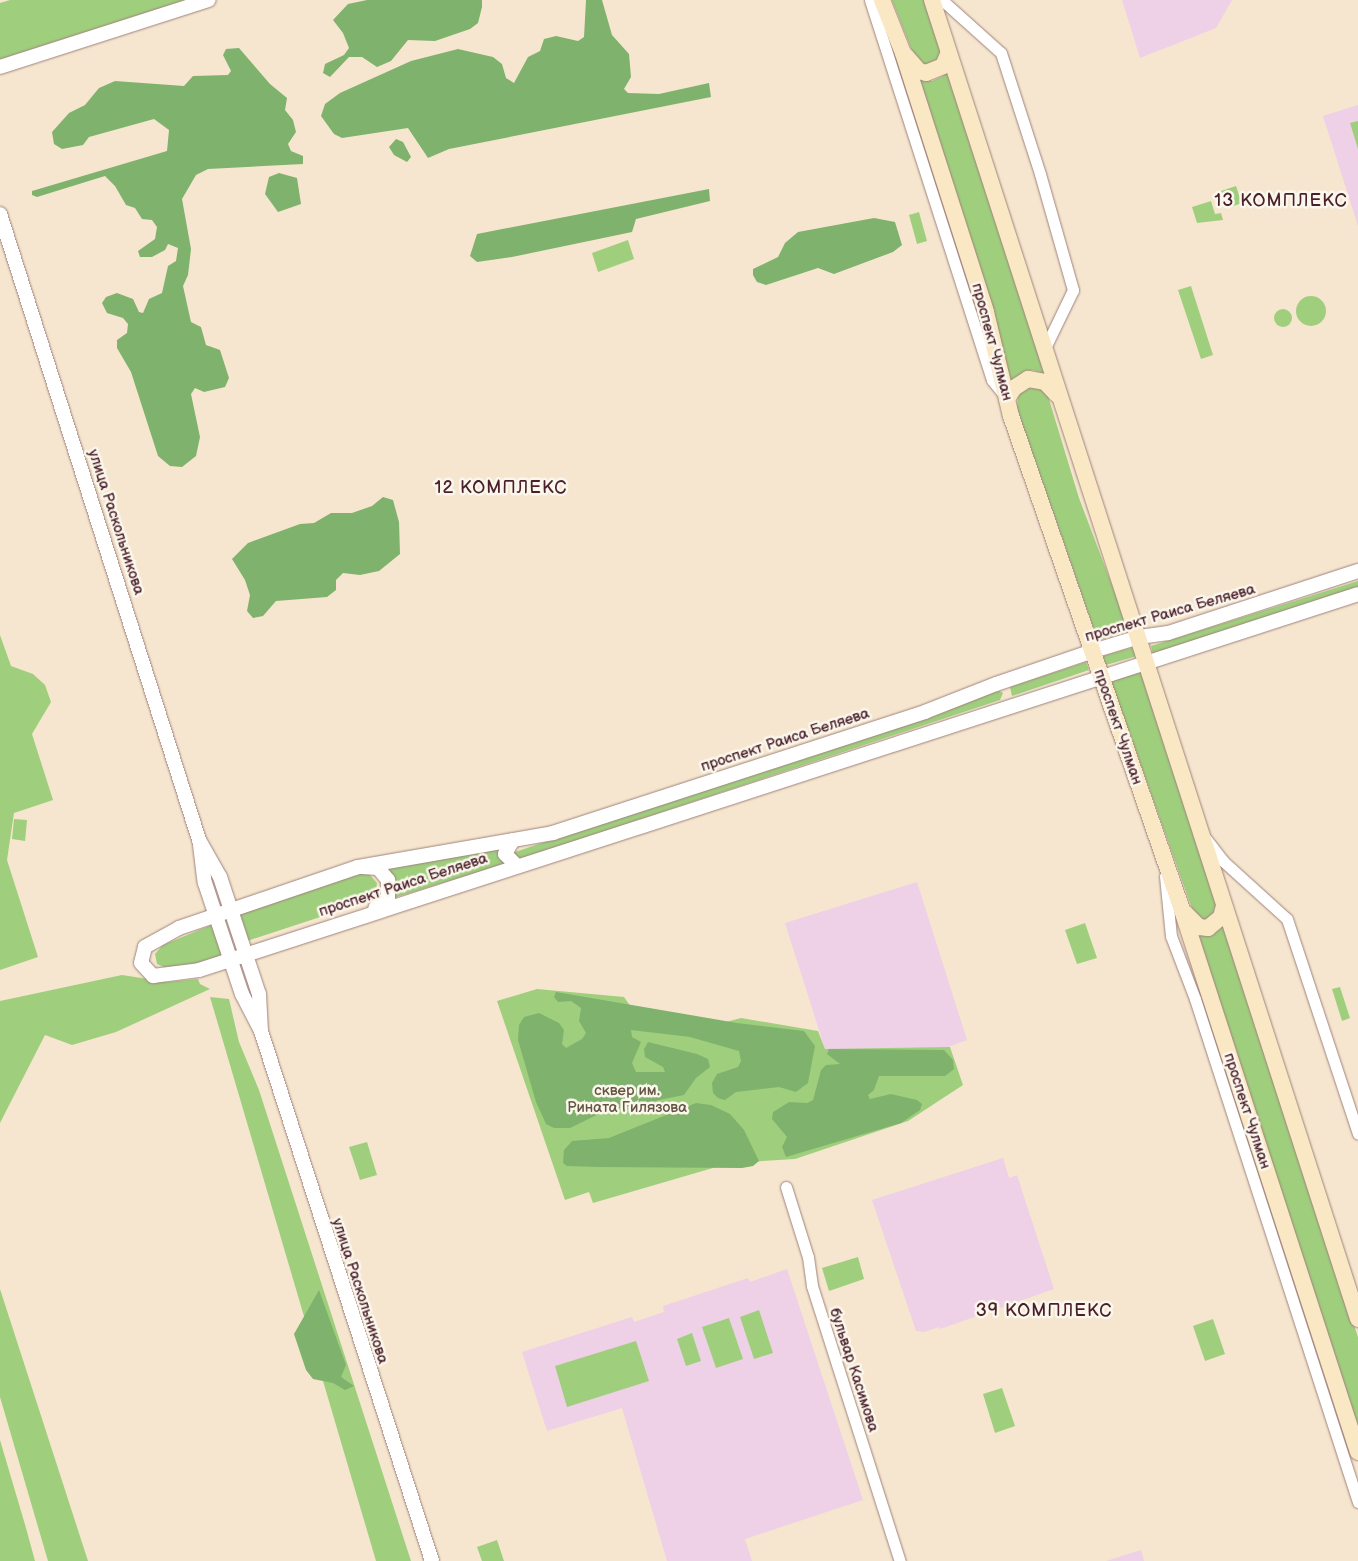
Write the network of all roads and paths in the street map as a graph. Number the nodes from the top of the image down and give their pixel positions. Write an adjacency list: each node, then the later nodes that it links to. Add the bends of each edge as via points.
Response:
1 (209, 0): 8 (street)
2 (870, 0): 12 (street, via 992,380)
3 (882, 0): 6 (main road, проспект Чулман)
4 (932, 0): 7 (main road)
5 (942, 0): 10 (street, via 1001,53 1040,174 1073,290)
6 (903, 53): 7 (main road, via 926,73 943,66); 12 (main road, проспект Чулман, via 986,312)
7 (948, 54): 10 (main road)
8 (2, 68)
9 (0, 214): 22 (street, улица Раскольникова)
10 (1045, 348): 11 (main road)
11 (1058, 396): 12 (main road, via 1045,382 1028,379 1014,388); 15 (main road)
12 (1007, 399): 16 (main road, проспект Чулман)
13 (1358, 571): 15 (street, проспект Раиса Беляева, via 1168,633)
14 (1358, 594): 17 (street, проспект Раиса Беляева)
15 (1139, 637): 16 (street, проспект Раиса Беляева); 17 (main road)
16 (1093, 651): 18 (main road, проспект Чулман); 19 (street, проспект Раиса Беляева)
17 (1147, 661): 18 (street, проспект Раиса Беляева); 21 (main road)
18 (1101, 675): 20 (street, проспект Раиса Беляева); 24 (main road, проспект Чулман)
19 (996, 684): 20 (street, via 1007,691 1006,702); 23 (street, проспект Раиса Беляева, via 799,754 553,833)
20 (1000, 709): 25 (street, проспект Раиса Беляева)
21 (1204, 836): 27 (main road); 35 (street, via 1223,861 1287,919)
22 (200, 840): 29 (street, улица Раскольникова, via 220,877); 31 (street, улица Раскольникова, via 201,870)
23 (513, 840): 25 (street, via 505,854); 26 (street, проспект Раиса Беляева)
24 (1164, 861): 28 (main road, проспект Чулман); 39 (street, via 1171,936 1196,999)
25 (516, 865): 30 (street, проспект Раиса Беляева)
26 (358, 867): 29 (street, проспект Раиса Беляева); 30 (street, via 378,868 388,880 388,898)
27 (1224, 906): 28 (main road, via 1221,917 1208,928 1199,928 1191,922); 37 (main road)
28 (1181, 907): 38 (main road, проспект Чулман)
29 (231, 910): 31 (street, проспект Раиса Беляева); 32 (street, улица Раскольникова)
30 (370, 912): 32 (street, проспект Раиса Беляева)
31 (216, 914): 33 (street, улица Раскольникова); 33 (street, проспект Раиса Беляева, via 145,947 140,955 141,963 157,976 186,973)
32 (245, 953): 33 (street, проспект Раиса Беляева); 34 (street, улица Раскольникова, via 259,994)
33 (229, 959): 34 (street, улица Раскольникова)
34 (260, 1031): 40 (street, улица Раскольникова)
35 (1358, 1134)
36 (786, 1187): 41 (street, бульвар Касимова, via 808,1257 814,1292)
37 (1358, 1319)
38 (1358, 1452)
39 (1358, 1502)
40 (432, 1561)
41 (900, 1561)

